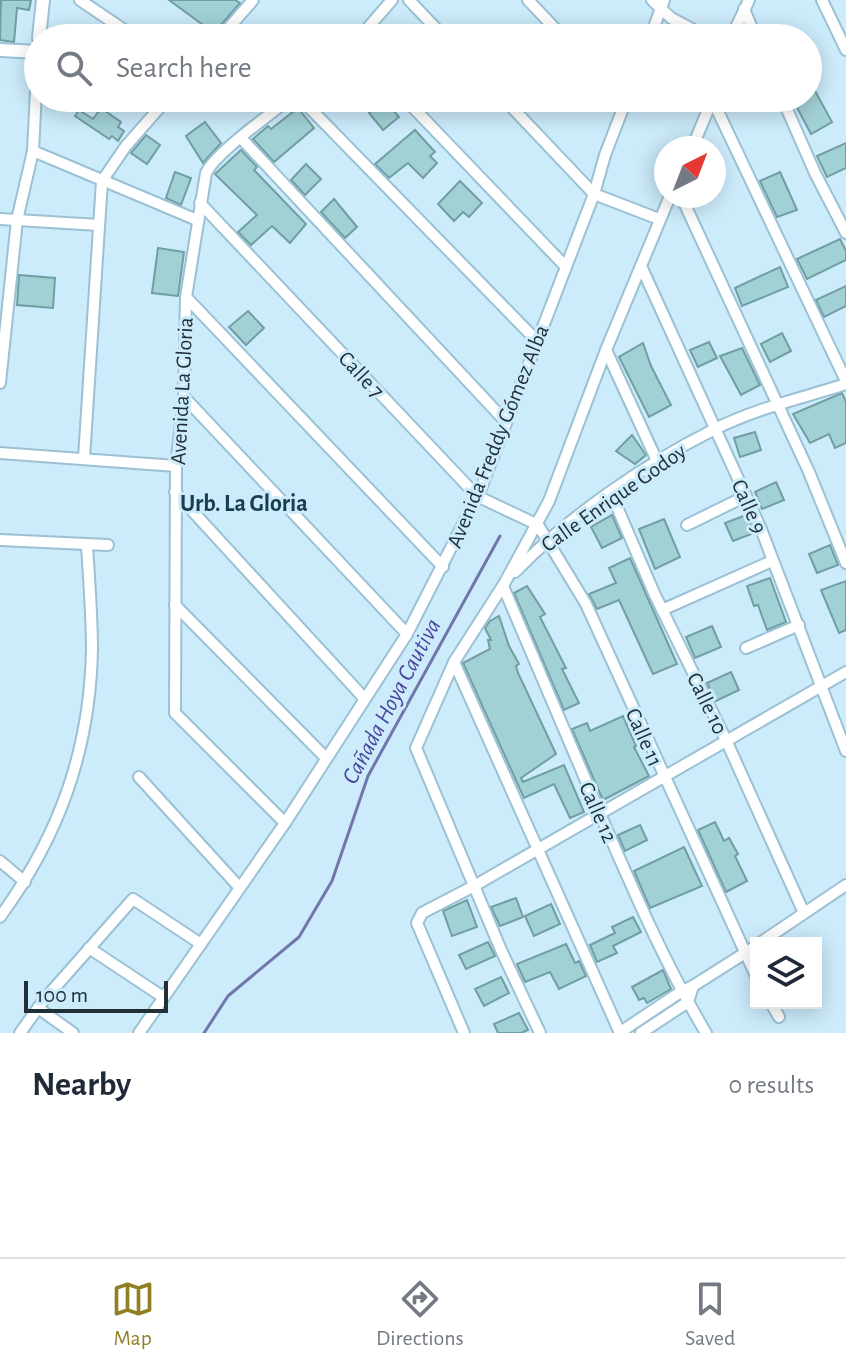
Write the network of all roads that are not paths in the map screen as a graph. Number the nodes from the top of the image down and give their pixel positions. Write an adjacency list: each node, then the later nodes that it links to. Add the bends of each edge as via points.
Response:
1 (43, 0): 11 (street)
2 (80, 0): 12 (street)
3 (253, 0): 13 (street)
4 (392, 0): 14 (street)
5 (409, 0): 15 (street)
6 (528, 0): 16 (street)
7 (652, 0): 9 (street)
8 (822, 0): 21 (street)
9 (663, 5): 17 (street); 18 (street)
10 (747, 5): 19 (street)
11 (40, 24)
12 (115, 24)
13 (232, 24)
14 (371, 24)
15 (432, 24)
16 (551, 24)
17 (656, 24)
18 (689, 24)
19 (738, 24)
20 (0, 50): 22 (street)
21 (846, 50)
22 (24, 51)
23 (35, 112): 35 (street)
24 (156, 112): 36 (street)
25 (273, 112): 34 (street, Avenida La Gloria)
26 (314, 112): 50 (street)
27 (417, 112): 48 (street)
28 (516, 112): 37 (street)
29 (621, 112): 37 (street, Avenida Freddy Gómez Alba)
30 (708, 112): 33 (street)
31 (719, 112): 53 (street)
32 (788, 112): 46 (street)
33 (697, 136)
34 (241, 138): 38 (street, Avenida La Gloria, via 210,165); 56 (street)
35 (33, 151): 36 (street); 43 (street)
36 (102, 181): 44 (street); 45 (street)
37 (594, 194): 42 (street); 48 (street, Avenida Freddy Gómez Alba)
38 (200, 203): 44 (street, Avenida La Gloria); 64 (street, Calle 7)
39 (664, 208): 42 (street)
40 (687, 208): 55 (street)
41 (0, 219): 43 (street)
42 (659, 219): 47 (street)
43 (17, 220): 45 (street); 52 (street)
44 (197, 220): 49 (street, Avenida La Gloria)
45 (99, 225): 59 (street)
46 (846, 231)
47 (641, 266): 51 (street); 57 (street, Calle 9)
48 (566, 267): 50 (street, Avenida Freddy Gómez Alba)
49 (186, 297): 54 (street, Avenida La Gloria); 74 (street)
50 (537, 341): 56 (street, Avenida Freddy Gómez Alba)
51 (606, 350): 60 (street); 66 (street)
52 (0, 383)
53 (846, 383): 55 (street, Calle Enrique Godoy)
54 (184, 397): 61 (street, Avenida La Gloria); 79 (street)
55 (779, 405): 57 (street, Calle Enrique Godoy); 73 (street)
56 (506, 422): 64 (street, Avenida Freddy Gómez Alba)
57 (715, 428): 60 (street, Calle Enrique Godoy); 65 (street, Calle 9)
58 (0, 453): 59 (street)
59 (84, 458): 61 (street)
60 (657, 461): 63 (street, Calle Enrique Godoy)
61 (176, 466): 62 (street, Avenida La Gloria)
62 (175, 492): 76 (street, Avenida La Gloria); 84 (street)
63 (611, 493): 68 (street, Calle Enrique Godoy); 77 (street, Calle 10)
64 (477, 496): 66 (street, Calle 7); 74 (street, Avenida Freddy Gómez Alba)
65 (746, 496): 67 (street); 72 (street, Calle 9)
66 (538, 525): 68 (street, Calle 11); 75 (street)
67 (687, 525)
68 (547, 539): 75 (street, Calle Enrique Godoy); 89 (street, Calle 11, via 586,604)
69 (0, 540): 70 (street)
70 (87, 545): 71 (street); 94 (street, via 92,649 85,725 58,820)
71 (108, 545)
72 (772, 561): 77 (street); 78 (street, Calle 9)
73 (846, 563)
74 (443, 567): 79 (street, Avenida Freddy Gómez Alba)
75 (503, 586): 81 (street, Calle Enrique Godoy); 90 (street, Calle 12)
76 (175, 605): 87 (street); 91 (street, Avenida La Gloria, via 175,713)
77 (662, 610): 85 (street, Calle 10)
78 (799, 625): 80 (street); 83 (street, Calle 9)
79 (407, 634): 84 (street, Avenida Freddy Gómez Alba)
80 (746, 648)
81 (454, 662): 92 (street); 96 (street, Calle Enrique Godoy, via 418,740 418,755)
82 (846, 672): 83 (street)
83 (822, 685): 85 (street); 86 (street, Calle 9)
84 (364, 698): 87 (street, Avenida Freddy Gómez Alba)
85 (726, 740): 89 (street); 98 (street, Calle 10)
86 (846, 751)
87 (326, 758): 91 (street, Avenida Freddy Gómez Alba)
88 (139, 777): 97 (street)
89 (663, 777): 90 (street); 104 (street, Calle 11)
90 (601, 814): 92 (street); 107 (street, Calle 12)
91 (285, 823): 97 (street, Avenida Freddy Gómez Alba)
92 (538, 849): 96 (street); 118 (street)
93 (0, 861): 94 (street)
94 (25, 882): 99 (street)
95 (846, 885): 98 (street)
96 (474, 886): 116 (street, via 422,913 417,923); 117 (street)
97 (239, 887): 101 (street, Avenida Freddy Gómez Alba)
98 (804, 913): 100 (street)
99 (0, 917)
100 (768, 937)
101 (201, 944): 102 (street, via 133,899); 108 (street, Avenida Freddy Gómez Alba)
102 (89, 948): 108 (street); 110 (street)
103 (750, 950): 104 (street)
104 (744, 954): 105 (street, Calle 11); 106 (street)
105 (750, 965)
106 (693, 986): 107 (street); 109 (street)
107 (682, 991): 109 (street, Calle 12); 118 (street)
108 (163, 997): 115 (street, Avenida Freddy Gómez Alba)
109 (688, 1002): 119 (street); 120 (street, Calle 12)
110 (38, 1008): 113 (street); 114 (street)
111 (774, 1009): 112 (street)
112 (779, 1017)
113 (20, 1033)
114 (73, 1033)
115 (139, 1033)
116 (464, 1033)
117 (540, 1033)
118 (619, 1033)
119 (641, 1033)
120 (706, 1033)

